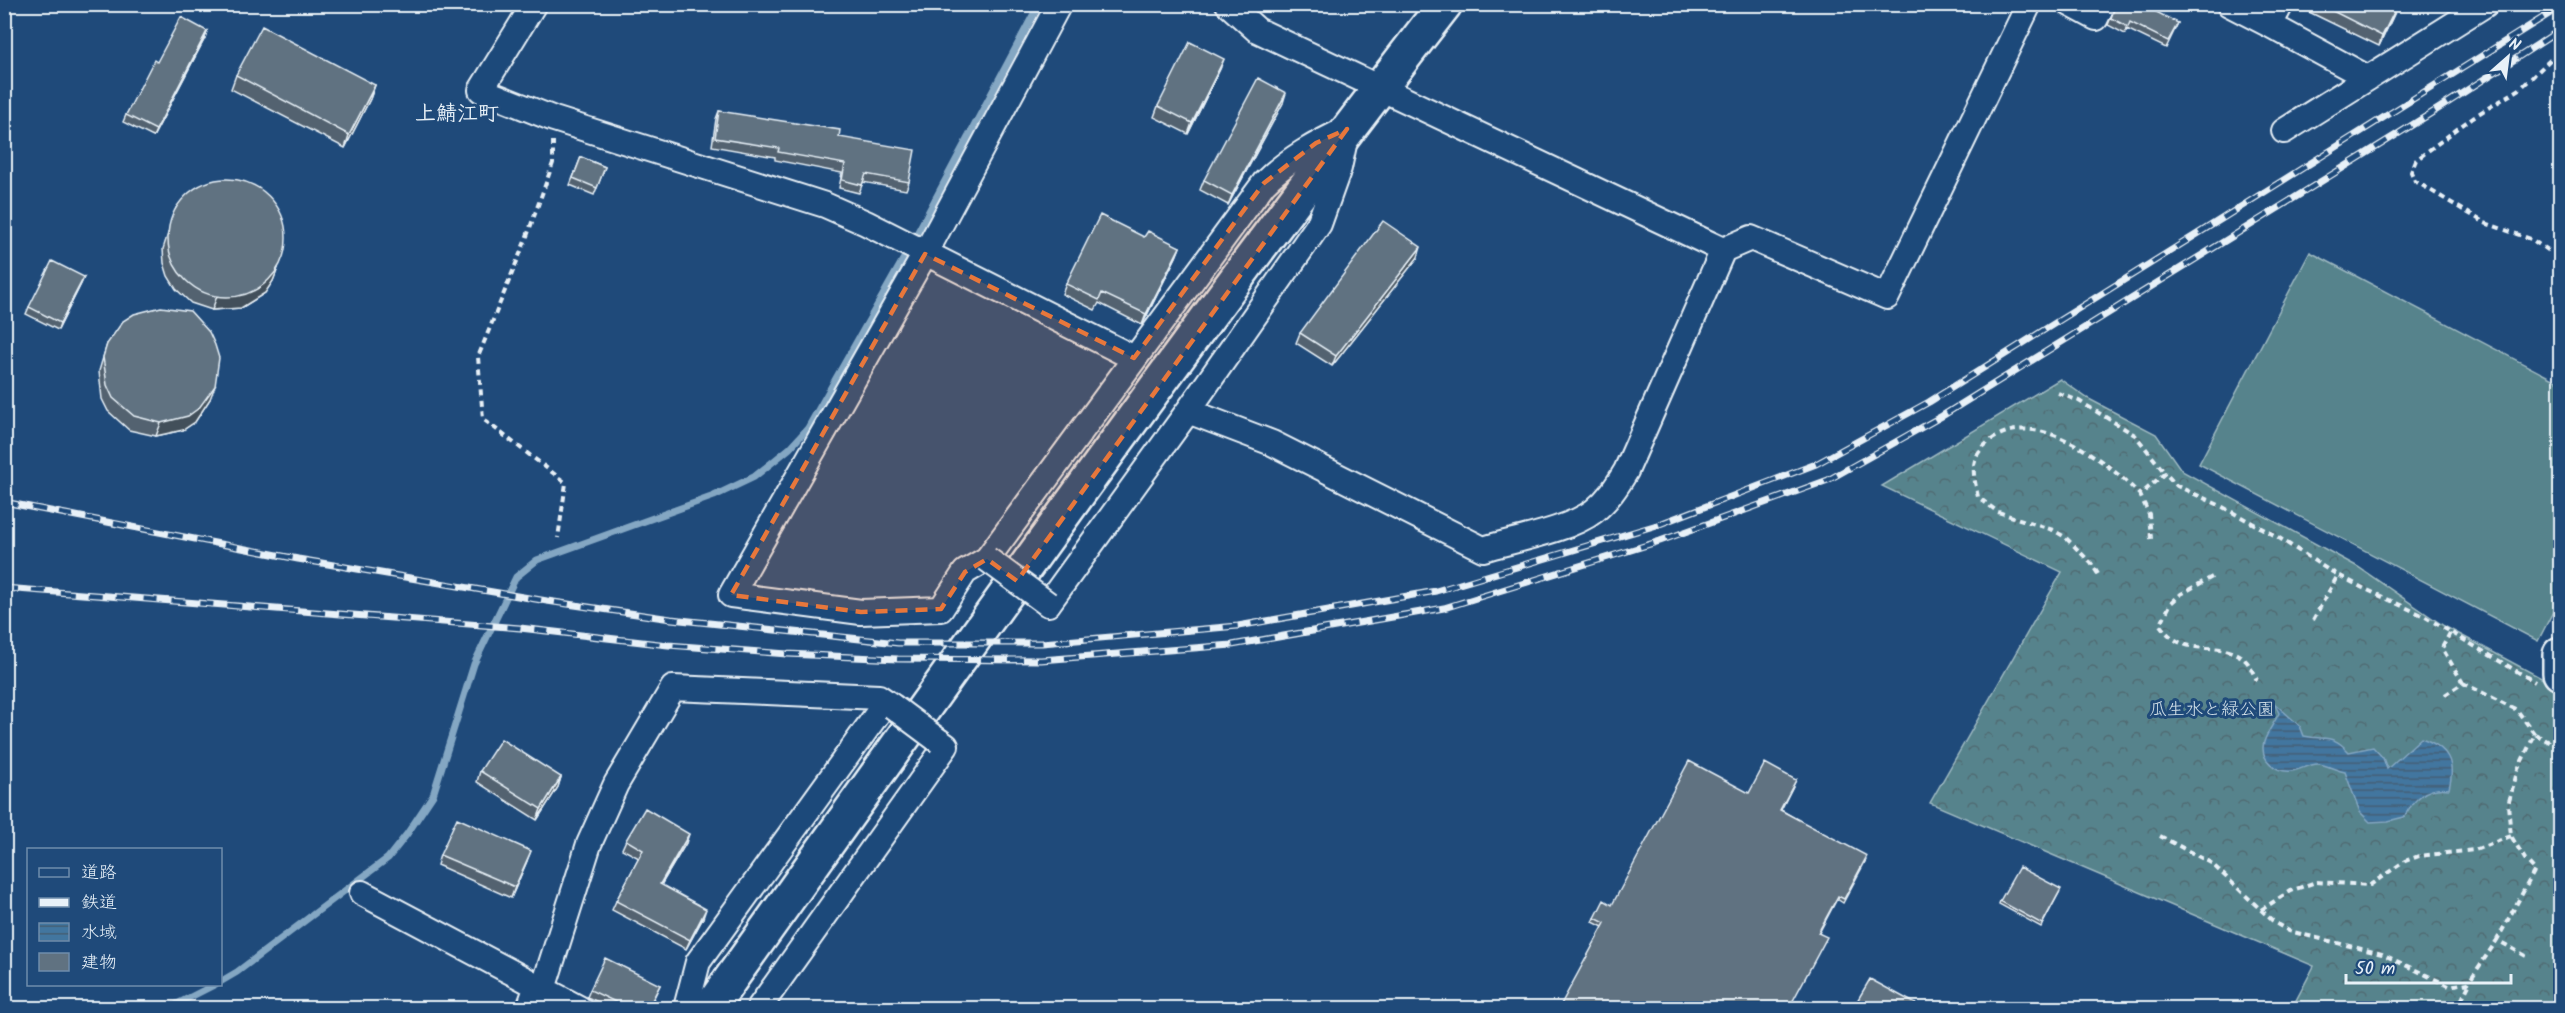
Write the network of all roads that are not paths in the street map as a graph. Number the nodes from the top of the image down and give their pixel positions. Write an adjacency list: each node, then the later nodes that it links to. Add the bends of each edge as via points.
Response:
1 (534, 4): 15 (street, via 481,90 554,119 825,205)
2 (1059, 4): 15 (street)
3 (1228, 4): 12 (street, via 1257,30)
4 (1445, 4): 12 (street)
5 (2029, 4): 16 (street, via 1887,297 1751,238)
6 (2070, 4): 7 (street, via 2096,18)
7 (2103, 4)
8 (2229, 4): 10 (street)
9 (2486, 4): 11 (street)
10 (2276, 15): 11 (street)
11 (2368, 78): 14 (street)
12 (1379, 89): 13 (street); 16 (street)
13 (1347, 129): 17 (street, via 1316,143 1264,183); 18 (street, via 1339,168 1319,224); 27 (street)
14 (2284, 131)
15 (916, 250): 17 (street); 19 (street, via 731,595 861,612 941,609 965,572)
16 (1723, 250): 18 (street, via 1626,471 1605,501 1575,523 1483,549 1272,443)
17 (1134, 358): 19 (street)
18 (1188, 411): 19 (street, bridge, via 1048,604)
19 (987, 559)
20 (2560, 654): 21 (street)
21 (2549, 678)
22 (889, 704): 24 (street, via 879,698 673,688 616,784 589,844); 26 (street, via 698,962); 28 (street, bridge, via 946,746)
23 (362, 893): 24 (street)
24 (536, 994): 25 (street)
25 (579, 1008)
26 (686, 1008)
27 (710, 1008)
28 (759, 1008)

